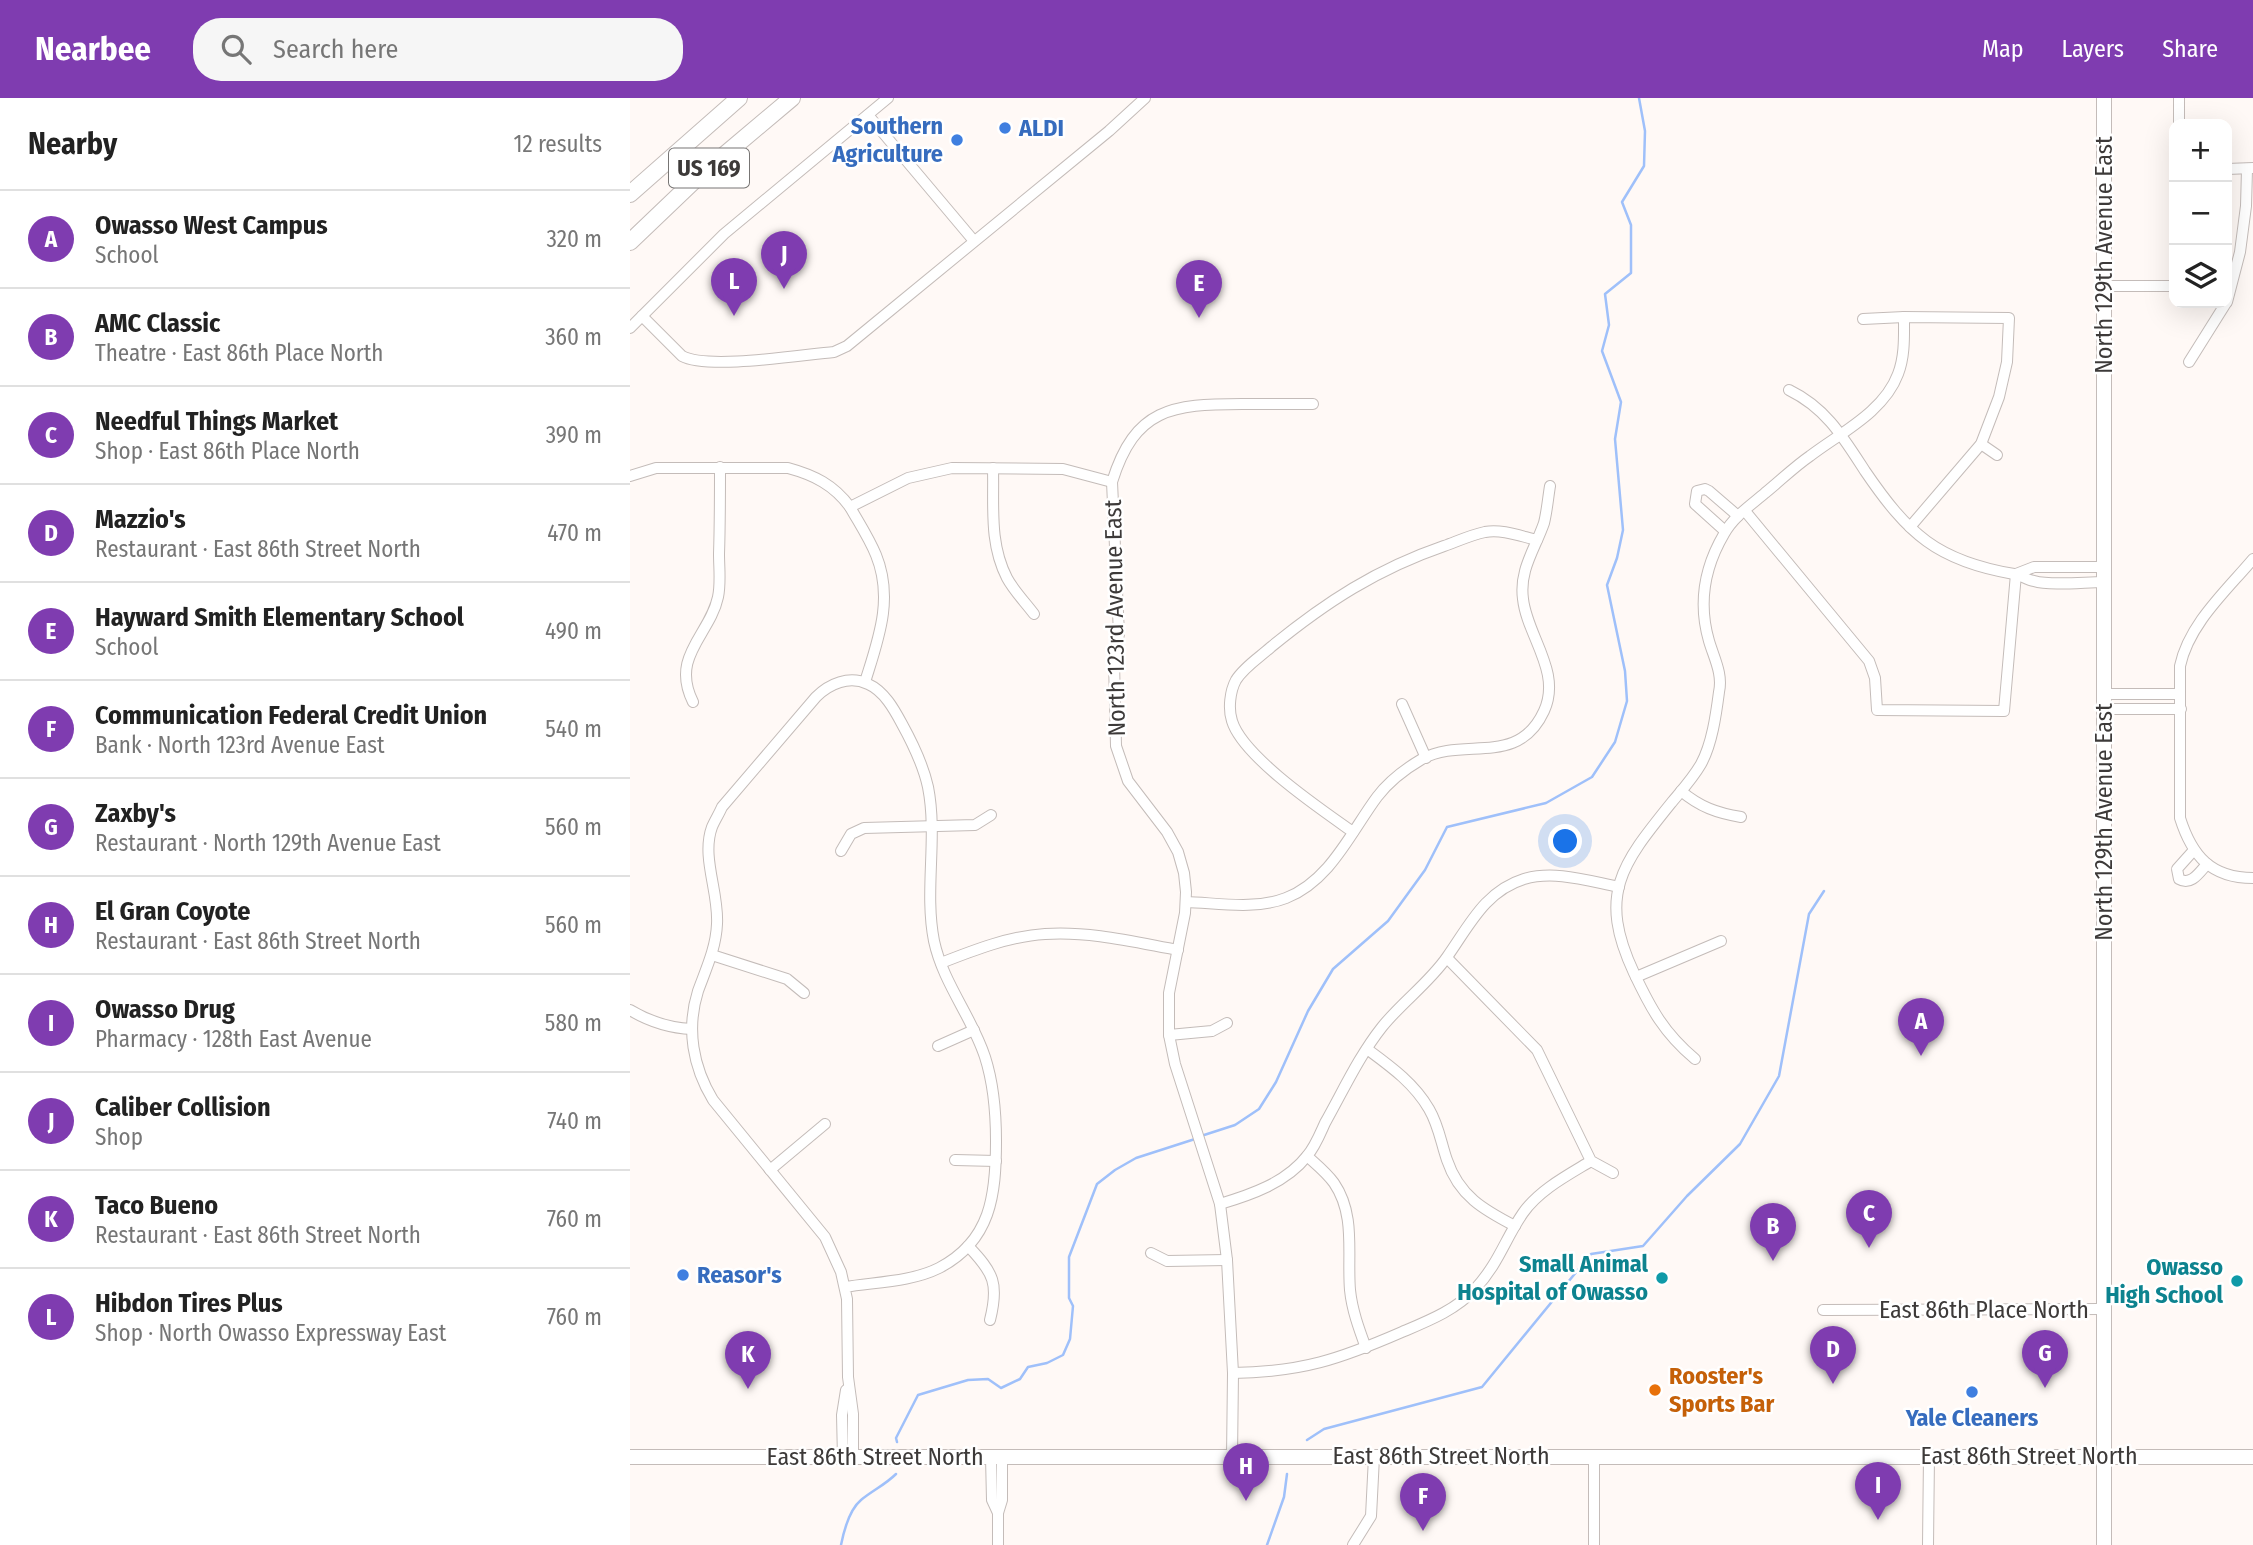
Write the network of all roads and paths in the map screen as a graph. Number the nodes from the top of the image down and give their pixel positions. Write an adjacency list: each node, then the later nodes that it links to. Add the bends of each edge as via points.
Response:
1 (739, 98): 11 (highway, US 169)
2 (792, 98): 13 (highway, US 169)
3 (888, 98): 7 (street)
4 (1145, 98): 12 (street)
5 (2104, 98): 15 (main road, North 129th Avenue East)
6 (2179, 98): 8 (street)
7 (868, 115): 12 (street); 18 (street, via 724,234)
8 (2179, 119)
9 (2232, 169): 10 (street)
10 (2250, 169): 14 (street, via 2240,252)
11 (630, 194)
12 (974, 241): 18 (street, via 834,352 689,360)
13 (630, 242)
14 (2232, 277)
15 (2104, 286): 16 (street); 40 (main road, North 129th Avenue East)
16 (2169, 286)
17 (2223, 308): 22 (street)
18 (642, 316): 21 (street)
19 (1904, 317): 20 (street); 25 (street, via 1904,349 1895,382 1871,412); 26 (street, via 2008,318 2007,362)
20 (1863, 318)
21 (630, 328)
22 (2189, 362)
23 (1789, 390): 25 (street, via 1807,399)
24 (1313, 404): 31 (street, North 123rd Avenue East, via 1192,404 1160,414 1127,446)
25 (1840, 433): 34 (street); 35 (street)
26 (1981, 444): 27 (street); 35 (street)
27 (1997, 455)
28 (720, 467): 30 (street, via 656,468); 33 (street, via 788,468 809,473 833,488); 45 (street, via 720,588 689,656)
29 (993, 468): 31 (street, via 1063,469); 33 (street, via 924,473); 41 (street, via 993,532 998,555 1008,580)
30 (630, 476)
31 (1112, 482): 57 (street, North 123rd Avenue East, via 1119,634 1114,662 1116,746 1128,781 1178,852)
32 (1550, 486): 37 (street)
33 (850, 507): 42 (street, via 876,553 884,584 881,629)
34 (1742, 513): 36 (street); 36 (street, via 1709,491 1697,491 1695,504); 39 (street, via 1869,661 1877,710 2004,711)
35 (1910, 527): 39 (street, via 1943,554 1987,570)
36 (1725, 531): 49 (street, via 1710,561 1703,600 1720,691 1706,751)
37 (1537, 540): 48 (street, via 1524,570 1522,598 1548,672 1545,710 1535,726 1514,743); 53 (street, via 1505,532 1484,533 1376,573 1304,620 1237,679 1232,722 1250,748)
38 (2253, 559): 43 (street, via 2183,649)
39 (2016, 574): 40 (street, via 2035,582)
40 (2104, 574): 44 (main road, North 129th Avenue East)
41 (1034, 614)
42 (865, 682): 52 (street, via 890,704 918,754 929,789); 60 (street, via 844,681 825,688 722,807 709,842 717,908)
43 (2180, 694): 44 (street); 47 (street)
44 (2104, 701): 47 (street); 86 (main road, North 129th Avenue East)
45 (693, 702)
46 (1402, 704): 48 (street)
47 (2180, 709): 55 (street, via 2180,818 2187,839 2200,858 2220,872)
48 (1426, 758): 53 (street, via 1388,784)
49 (1681, 791): 51 (street, via 1710,810); 56 (street, via 1635,848)
50 (991, 815): 52 (street, via 975,825)
51 (1741, 817)
52 (931, 825): 54 (street, via 864,828 851,834); 62 (street, via 932,921)
53 (1353, 832): 57 (street, via 1323,873 1285,899 1246,905)
54 (841, 851)
55 (2253, 878)
56 (1619, 887): 61 (street, via 1548,875 1513,883 1481,907); 63 (street, via 1618,932)
57 (1186, 902): 59 (street, North 123rd Avenue East)
58 (1721, 941): 63 (street)
59 (1178, 950): 62 (street, via 1093,935 1044,934); 69 (street, North 123rd Avenue East, via 1169,993)
60 (712, 955): 64 (street, via 787,979); 67 (street, via 695,1001)
61 (1447, 958): 71 (street, via 1383,1025); 77 (street, via 1537,1050)
62 (941, 963): 68 (street)
63 (1636, 976): 72 (street, via 1664,1030)
64 (803, 993)
65 (630, 1010): 67 (street, via 664,1026)
66 (1227, 1023): 69 (street, via 1212,1031)
67 (692, 1028): 78 (street, via 695,1060 705,1086)
68 (974, 1030): 70 (street); 76 (street, via 994,1094)
69 (1169, 1035): 80 (street, North 123rd Avenue East)
70 (938, 1046)
71 (1367, 1049): 74 (street); 81 (street, via 1401,1075 1428,1107 1465,1194)
72 (1695, 1059)
73 (825, 1124): 78 (street)
74 (1307, 1156): 80 (street, via 1270,1185); 89 (street, via 1335,1184 1346,1209 1350,1290)
75 (955, 1160): 76 (street)
76 (996, 1161): 82 (street, via 987,1216)
77 (1591, 1161): 79 (street); 81 (street, via 1544,1192)
78 (770, 1170): 85 (street, via 825,1237)
79 (1613, 1173)
80 (1220, 1204): 84 (street, North 123rd Avenue East)
81 (1515, 1226): 89 (street, via 1496,1265 1468,1297 1429,1321)
82 (968, 1246): 85 (street, via 929,1272); 88 (street, via 985,1266 994,1287)
83 (1151, 1253): 84 (street, via 1167,1261)
84 (1227, 1260): 90 (street, North 123rd Avenue East)
85 (845, 1287): 99 (street, via 848,1377 842,1415)
86 (2104, 1309): 87 (street, East 86th Place North); 97 (main road, North 129th Avenue East)
87 (1823, 1310)
88 (990, 1320)
89 (1366, 1348): 90 (street, via 1310,1366)
90 (1233, 1373): 95 (street, North 123rd Avenue East)
91 (1929, 1455): 92 (main road, East 86th Street North); 97 (main road, East 86th Street North); 103 (street)
92 (1594, 1456): 96 (main road, East 86th Street North); 102 (street)
93 (630, 1457): 99 (main road, East 86th Street North)
94 (996, 1457): 95 (main road, East 86th Street North); 99 (main road, East 86th Street North); 100 (street, via 992,1500 998,1513)
95 (1233, 1457): 96 (main road, East 86th Street North)
96 (1374, 1457): 101 (street, via 1371,1516)
97 (2103, 1457): 98 (main road, East 86th Street North); 104 (main road, North 129th Avenue East)
98 (2253, 1457)
99 (848, 1458)
100 (998, 1545)
101 (1353, 1545)
102 (1594, 1545)
103 (1928, 1545)
104 (2104, 1545)

